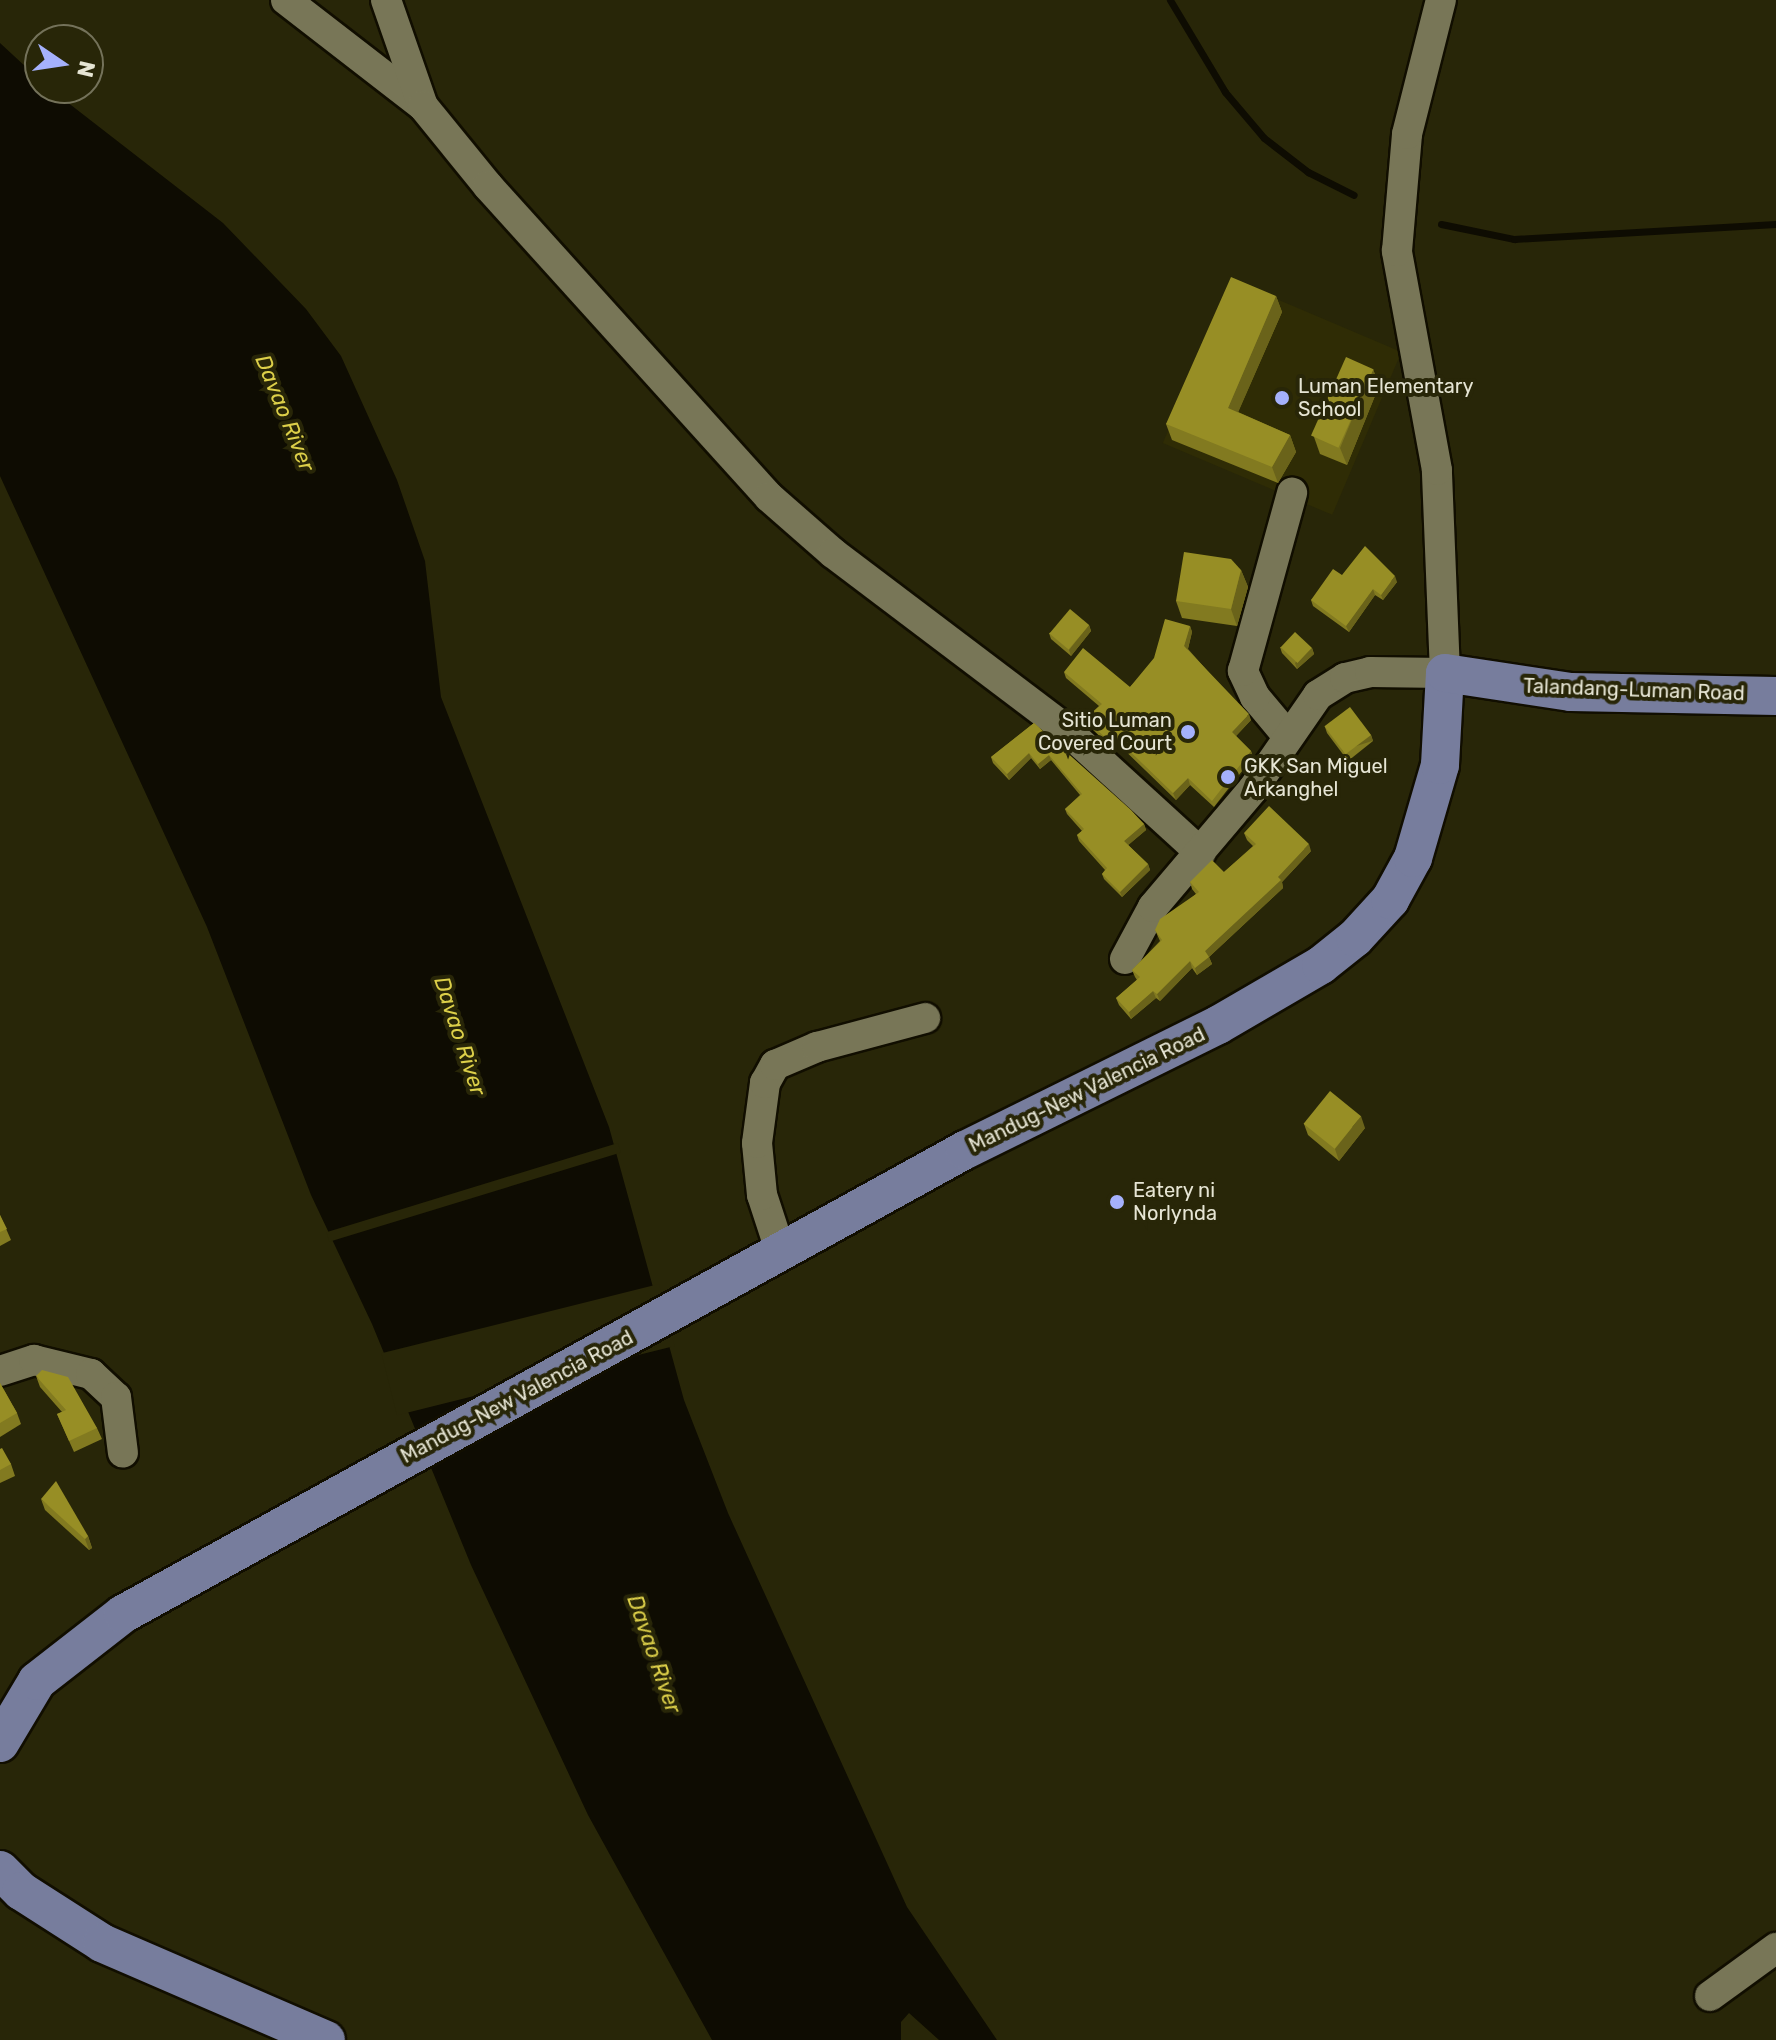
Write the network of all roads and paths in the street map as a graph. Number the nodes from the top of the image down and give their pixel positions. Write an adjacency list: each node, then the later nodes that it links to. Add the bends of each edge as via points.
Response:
1 (286, 0): 4 (street)
2 (386, 0): 4 (street)
3 (1441, 0): 6 (street, Mandug-New Valencia Road, via 1407,134 1397,251 1437,470)
4 (423, 106): 9 (street, via 488,186 769,497 833,553 1064,728)
5 (1292, 493): 8 (street, via 1243,671 1255,697)
6 (1445, 673): 7 (main road, Talandang-Luman Road, via 1571,692); 8 (street, via 1404,670 1345,678 1318,695); 12 (main road, Mandug-New Valencia Road, via 1440,765 1429,814 1390,900 1355,938 1321,965 1218,1025 965,1150)
7 (1776, 696)
8 (1286, 734): 9 (street, via 1253,789)
9 (1201, 853): 10 (street, via 1153,907)
10 (1125, 959)
11 (925, 1018): 12 (street, via 817,1047 775,1065 765,1083 757,1143 762,1195)
12 (781, 1253): 15 (main road, Mandug-New Valencia Road, via 123,1614 37,1681)
13 (0, 1371): 14 (street, via 34,1360 91,1374 116,1397)
14 (123, 1453)
15 (0, 1743)
16 (0, 1870): 19 (main road, via 21,1891 102,1943)
17 (1776, 1948): 18 (street)
18 (1710, 1996)
19 (326, 2040)

